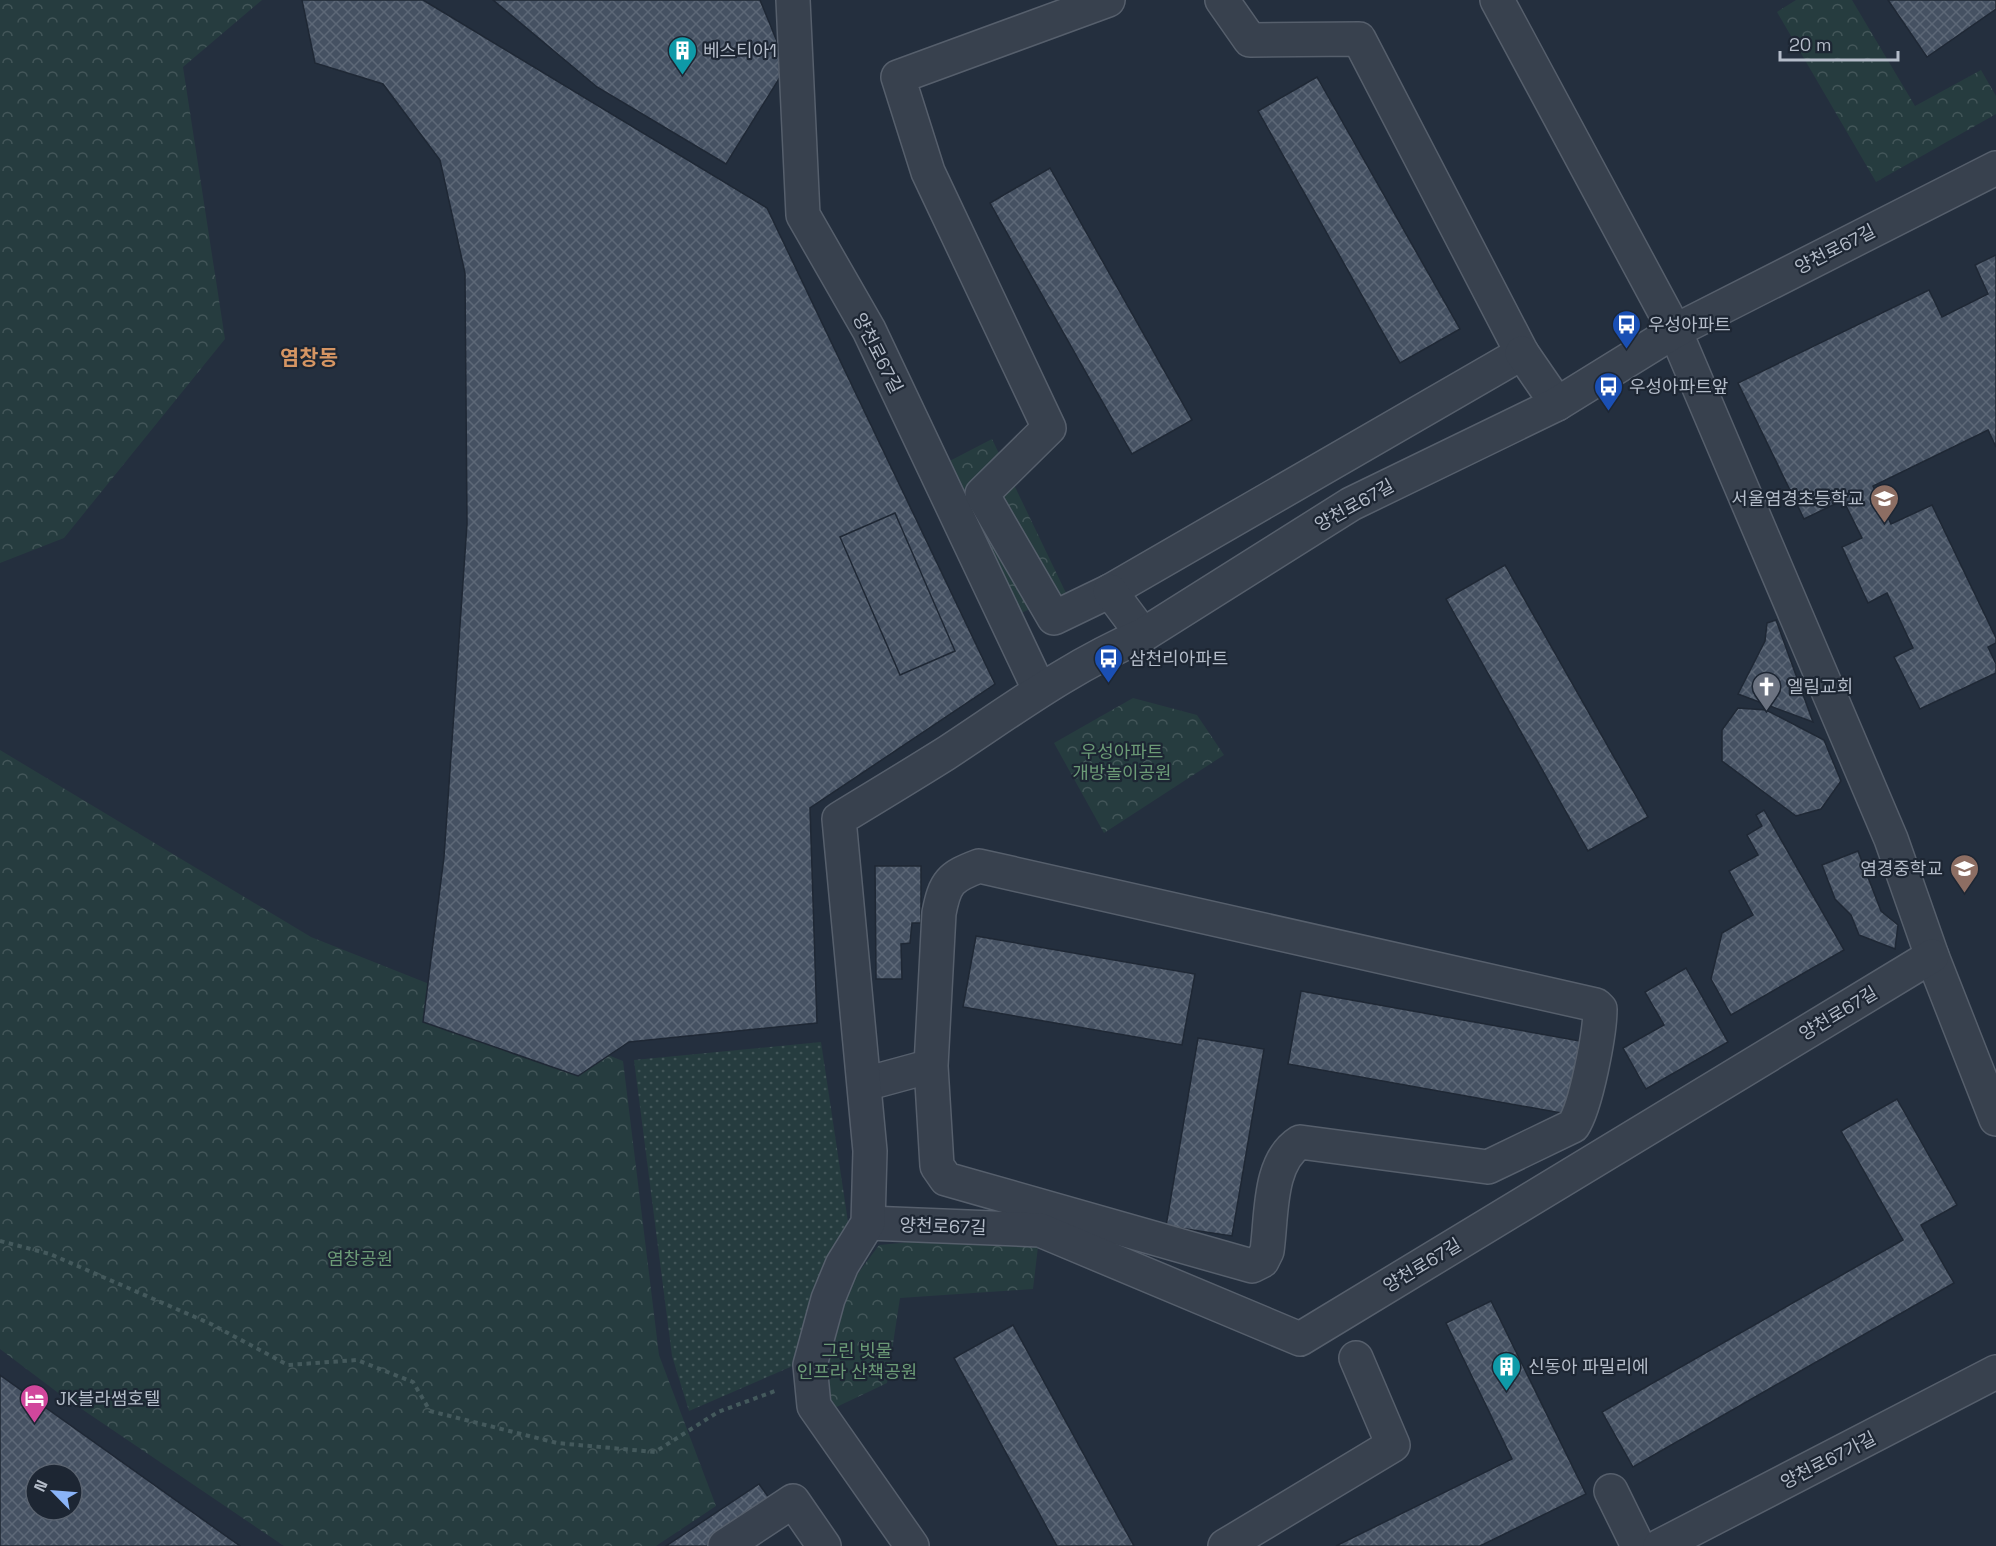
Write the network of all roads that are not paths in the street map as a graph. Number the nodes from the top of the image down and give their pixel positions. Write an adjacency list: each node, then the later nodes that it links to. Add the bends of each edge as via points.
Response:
1 (793, 0): 11 (street, 양천로67길, via 803,215 869,330)
2 (1107, 0): 9 (street, via 898,77 928,172 1049,428 982,494 1054,618)
3 (1222, 0): 7 (street, via 1250,40 1359,39)
4 (1497, 0): 6 (street)
5 (1996, 168): 6 (street, 양천로67길)
6 (1675, 331): 8 (street, 양천로67길); 12 (street, via 1891,839)
7 (1522, 353): 8 (street); 9 (street)
8 (1557, 404): 10 (street, 양천로67길, via 1351,504)
9 (1110, 591): 10 (street)
10 (1143, 635): 11 (street, 양천로67길, via 1105,651)
11 (1040, 689): 14 (street, 양천로67길, via 839,819)
12 (1932, 956): 15 (street); 16 (street, 양천로67길, via 1299,1339 1040,1230)
13 (931, 1066): 13 (street, via 937,1166 946,1179 1252,1266 1262,1261 1267,1251 1282,1159 1300,1142 1488,1167 1573,1126 1584,1097 1600,1009 980,866 959,874 944,889 939,913); 14 (street)
14 (865, 1084): 16 (street, 양천로67길, via 870,1151)
15 (1996, 1119)
16 (868, 1223): 22 (street, via 842,1265 828,1299 810,1365 814,1406)
17 (1356, 1358): 23 (street, via 1393,1445)
18 (1996, 1372): 25 (street, 양천로67가길)
19 (1611, 1491): 24 (street)
20 (725, 1546): 21 (street, via 793,1501)
21 (824, 1546)
22 (912, 1546)
23 (1225, 1546)
24 (1638, 1546)
25 (1660, 1546)

